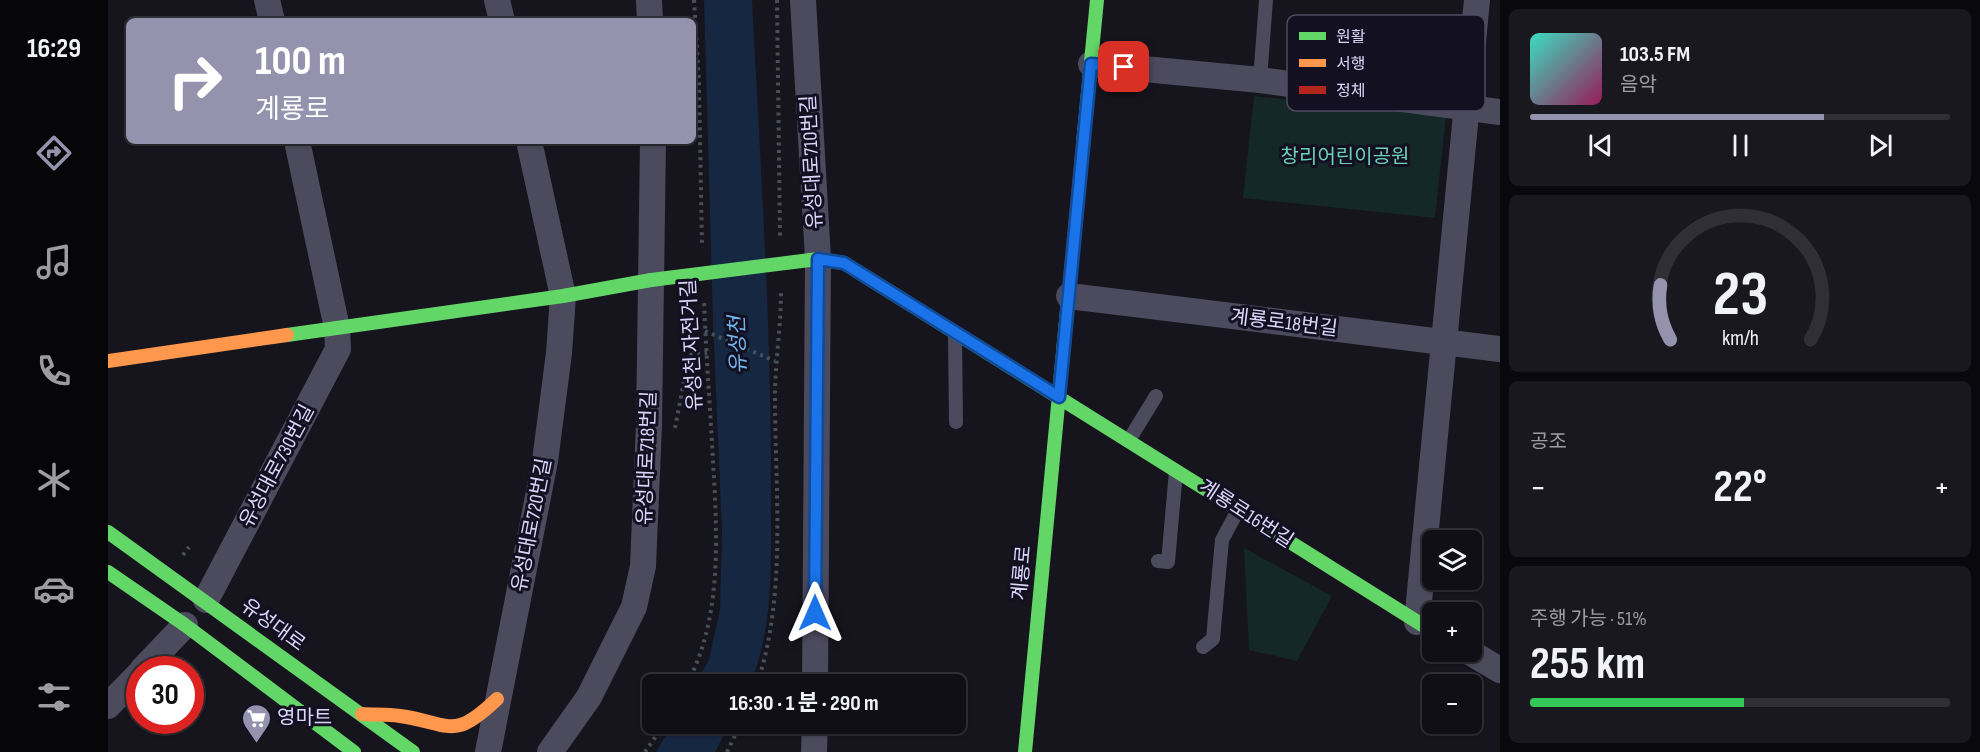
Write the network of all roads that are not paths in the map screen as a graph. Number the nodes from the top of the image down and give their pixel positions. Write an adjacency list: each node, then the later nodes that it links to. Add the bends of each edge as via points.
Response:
1 (267, 0): 9 (street)
2 (497, 0): 10 (street)
3 (650, 0): 11 (street)
4 (803, 0): 21 (street, 유성대로710번길)
5 (1096, 0): 12 (street, 계룡로)
6 (1266, 0): 13 (lane)
7 (1477, 0): 8 (street)
8 (1476, 15)
9 (271, 18)
10 (501, 18)
11 (650, 18)
12 (1091, 64): 13 (street); 24 (street, 계룡로)
13 (1260, 80): 14 (street)
14 (1287, 84)
15 (1467, 111): 27 (street)
16 (1485, 111): 17 (street)
17 (1500, 112)
18 (298, 144): 25 (street, 유성대로730번길)
19 (530, 144): 23 (street, 유성대로720번길)
20 (653, 144): 22 (street, 유성대로718번길)
21 (818, 259): 22 (street, bridge); 26 (street, via 844,263); 47 (street, 유성대로710번길)
22 (651, 280): 23 (street); 56 (street, 유성대로718번길, via 643,566 634,607 589,697)
23 (563, 296): 25 (street); 49 (street, 유성대로720번길, via 545,461)
24 (1069, 296): 27 (street, 계룡로18번길); 31 (street, 계룡로)
25 (337, 328): 29 (street); 39 (street, 유성대로730번길, via 338,349)
26 (956, 333): 31 (street); 32 (lane)
27 (1444, 342): 28 (street, 계룡로18번길); 40 (street)
28 (1500, 349)
29 (108, 361)
30 (1156, 396): 33 (lane)
31 (1059, 397): 33 (street, 계룡로16번길); 58 (street, 계룡로)
32 (956, 422)
33 (1129, 440): 34 (street, 계룡로16번길)
34 (1176, 469): 35 (street, 계룡로16번길); 37 (lane, via 1168,562)
35 (1238, 510): 41 (street, 계룡로16번길); 43 (lane, via 1222,540 1213,639)
36 (108, 532): 39 (street, 유성대로)
37 (1158, 561)
38 (108, 572): 42 (street)
39 (206, 600): 51 (street, 유성대로)
40 (1427, 602)
41 (1422, 624)
42 (185, 625): 44 (street); 53 (street)
43 (1203, 647)
44 (155, 656)
45 (1482, 659): 46 (street)
46 (1500, 670)
47 (815, 674)
48 (126, 687): 50 (street)
49 (497, 699): 51 (street, via 477,718 455,728 401,716); 55 (street, 유성대로720번길)
50 (108, 706)
51 (362, 714): 54 (street, 유성대로)
52 (814, 734): 57 (street)
53 (354, 752)
54 (413, 752)
55 (488, 752)
56 (550, 752)
57 (814, 752)
58 (1025, 752)

